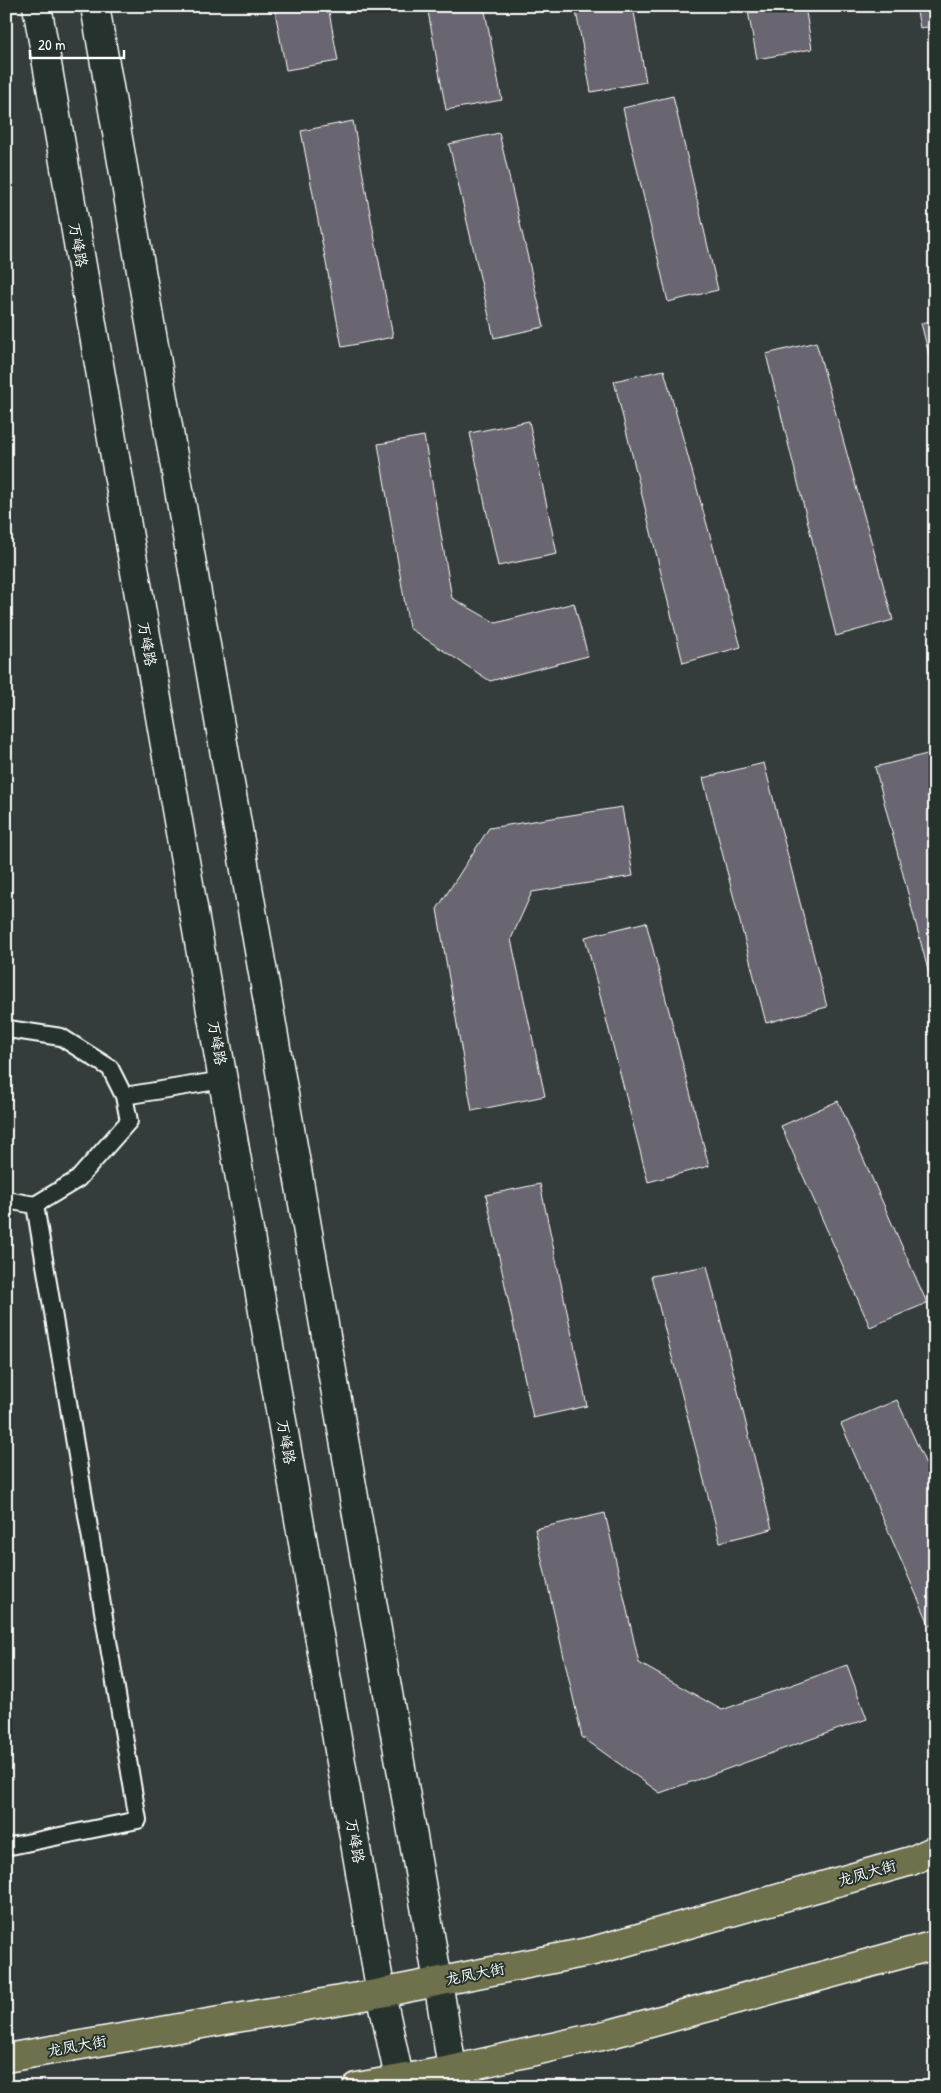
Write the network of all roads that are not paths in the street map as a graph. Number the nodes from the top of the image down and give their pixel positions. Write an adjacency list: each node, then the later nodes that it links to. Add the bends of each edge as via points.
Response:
1 (37, 6): 4 (main road, 万峰路)
2 (95, 6): 11 (main road)
3 (6, 1030): 5 (lane, via 61,1037 110,1068)
4 (223, 1080): 5 (lane); 12 (main road, 万峰路)
5 (124, 1096): 7 (lane, via 129,1121 78,1179)
6 (6, 1200): 7 (lane)
7 (35, 1204): 8 (lane, via 138,1820)
8 (6, 1847)
9 (935, 1850): 11 (main road, 龙凤大街, via 911,1860 593,1951)
10 (935, 1945): 14 (main road)
11 (438, 1981): 12 (main road, 龙凤大街); 14 (main road)
12 (381, 1993): 13 (main road, 龙凤大街); 15 (main road, 万峰路)
13 (6, 2058)
14 (453, 2078): 15 (main road)
15 (400, 2083): 16 (main road)
16 (357, 2087)

